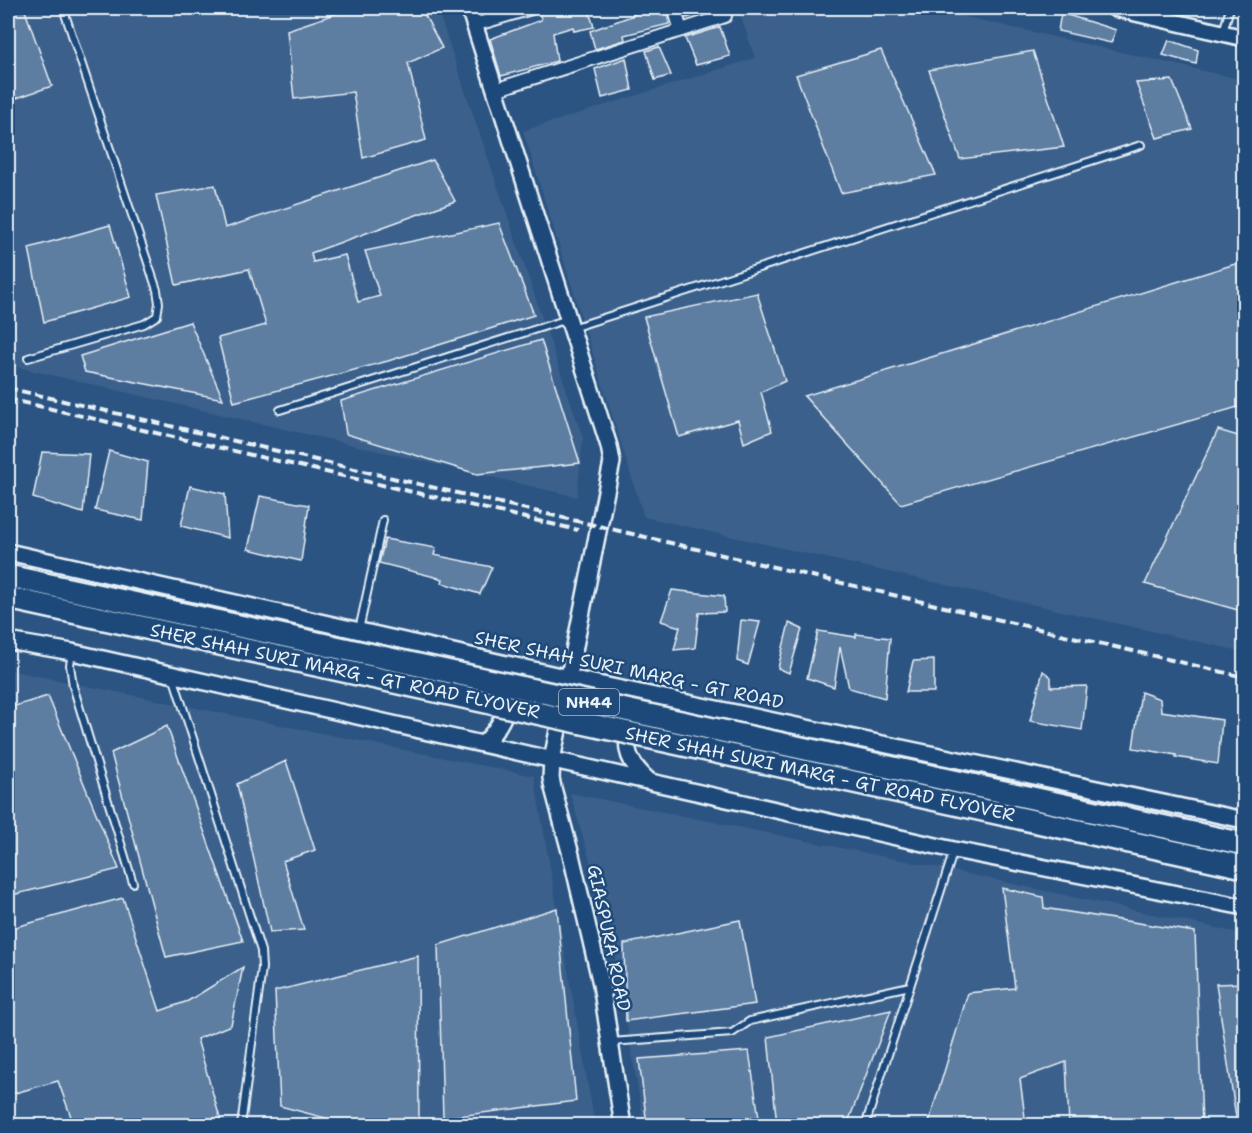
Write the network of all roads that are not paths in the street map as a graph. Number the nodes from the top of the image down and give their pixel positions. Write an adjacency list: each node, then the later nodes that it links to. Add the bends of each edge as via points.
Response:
1 (63, 8): 15 (lane, via 159,303 157,316 144,324)
2 (468, 8): 8 (street, GIASPURA ROAD)
3 (531, 8): 8 (street)
4 (674, 8): 9 (street)
5 (1114, 8): 10 (street)
6 (1230, 8): 10 (lane)
7 (725, 16): 9 (street)
8 (474, 25): 12 (street, GIASPURA ROAD)
9 (681, 30): 12 (street)
10 (1222, 33): 11 (street)
11 (1245, 38)
12 (495, 90): 14 (street, GIASPURA ROAD)
13 (1141, 145): 14 (lane)
14 (570, 324): 16 (lane); 26 (street, GIASPURA ROAD, via 612,462)
15 (28, 358)
16 (280, 410)
17 (383, 520): 21 (lane)
18 (8, 552): 21 (street, SHER SHAH SURI MARG - GT ROAD)
19 (8, 576): 32 (highway, SHER SHAH SURI MARG - GT ROAD FLYOVER / NH44, bridge)
20 (8, 598): 34 (highway, SHER SHAH SURI MARG - GT ROAD FLYOVER / NH44, bridge)
21 (359, 631): 24 (street, SHER SHAH SURI MARG - GT ROAD)
22 (8, 641): 23 (street)
23 (72, 652): 25 (street); 35 (lane, via 73,686)
24 (504, 664): 26 (street, SHER SHAH SURI MARG - GT ROAD); 28 (street, via 509,685 507,708 498,728)
25 (173, 674): 28 (street); 40 (lane, via 261,951)
26 (569, 678): 27 (street, SHER SHAH SURI MARG - GT ROAD); 29 (street, GIASPURA ROAD)
27 (662, 698): 30 (street, via 646,705 633,718 627,735 628,753 636,769); 31 (street, SHER SHAH SURI MARG - GT ROAD)
28 (483, 744): 29 (street)
29 (552, 760): 30 (street); 38 (street, GIASPURA ROAD, via 553,789 601,984)
30 (650, 781): 33 (street)
31 (1245, 820)
32 (1245, 844)
33 (954, 850): 36 (street); 37 (lane)
34 (1245, 867)
35 (133, 883)
36 (1245, 907)
37 (910, 986): 38 (lane, via 750,1021 732,1033); 42 (lane)
38 (610, 1042): 39 (street, GIASPURA ROAD)
39 (623, 1124): 41 (lane)
40 (241, 1125)
41 (605, 1125)
42 (866, 1125)

